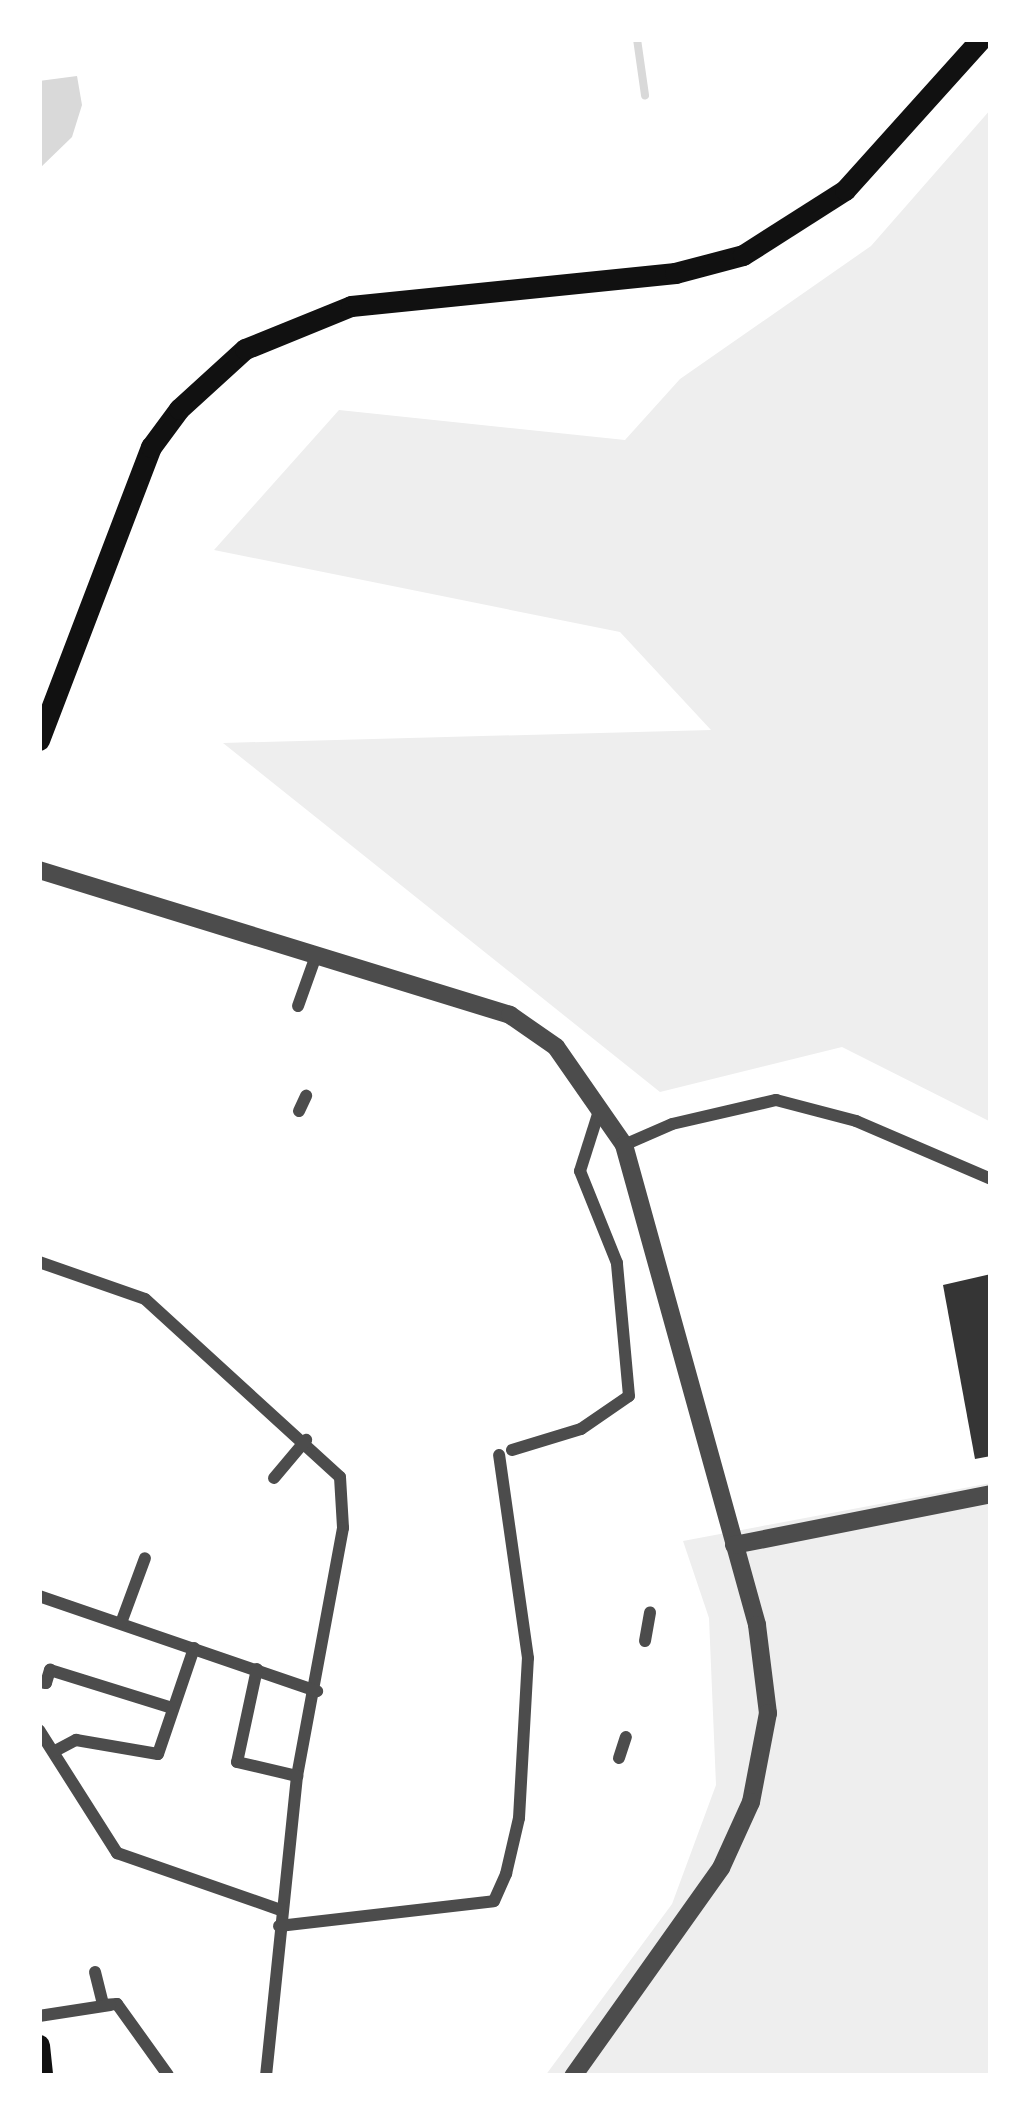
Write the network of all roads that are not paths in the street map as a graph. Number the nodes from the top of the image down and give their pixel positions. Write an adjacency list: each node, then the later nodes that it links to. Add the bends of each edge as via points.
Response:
1 (982, 39): 2 (main road, via 845,190 742,255 675,273 351,305 245,349 179,409 152,447)
2 (39, 740)
3 (39, 870): 4 (street)
4 (317, 953): 5 (street); 7 (street, via 510,1015 556,1046)
5 (298, 1006)
6 (306, 1096): 8 (street)
7 (602, 1103): 9 (street); 32 (street, via 580,1171 616,1264 629,1396 581,1430 506,1452 529,1658 519,1818 500,1888 494,1901)
8 (299, 1112)
9 (624, 1145): 10 (street, via 672,1124 776,1100 856,1120); 15 (street)
10 (991, 1179)
11 (39, 1262): 12 (street, via 145,1299)
12 (306, 1440): 13 (street); 24 (street, via 340,1477 343,1528)
13 (274, 1478)
14 (991, 1494): 15 (street)
15 (734, 1545): 40 (street, via 757,1625 768,1713 751,1802 721,1868)
16 (145, 1558): 19 (street)
17 (39, 1596): 19 (street)
18 (650, 1612): 20 (street)
19 (121, 1623): 21 (street)
20 (645, 1641)
21 (194, 1648): 22 (street); 25 (street)
22 (257, 1669): 24 (street); 30 (street, via 237,1762)
23 (39, 1682): 25 (street, via 50,1670)
24 (317, 1691): 30 (street)
25 (172, 1708): 28 (street, via 158,1754 76,1740)
26 (39, 1730): 28 (street)
27 (626, 1737): 29 (street)
28 (55, 1751): 31 (street, via 117,1853)
29 (620, 1759)
30 (297, 1776): 31 (street)
31 (281, 1910): 32 (street)
32 (278, 1926): 39 (street)
33 (95, 1972): 34 (street, via 104,2006)
34 (117, 2004): 35 (street); 37 (street)
35 (39, 2016)
36 (39, 2045): 38 (main road)
37 (168, 2075)
38 (42, 2076)
39 (266, 2076)
40 (573, 2076)

